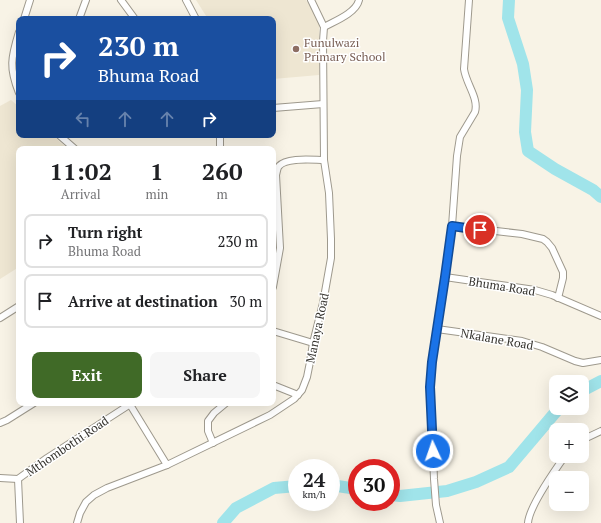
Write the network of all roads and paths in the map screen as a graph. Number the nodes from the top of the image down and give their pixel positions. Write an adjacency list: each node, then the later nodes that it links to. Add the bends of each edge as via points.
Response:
1 (30, 0): 8 (street)
2 (86, 0): 9 (street)
3 (121, 0): 10 (street)
4 (186, 0): 11 (street)
5 (311, 0): 12 (street, Manaya Road)
6 (359, 0): 12 (street, via 353,10)
7 (469, 0): 22 (street, via 464,69 476,107 460,137)
8 (25, 16)
9 (80, 16)
10 (133, 16)
11 (194, 16)
12 (324, 27): 15 (street, Manaya Road)
13 (16, 41): 14 (street, via 12,53)
14 (16, 86)
15 (323, 104): 16 (street); 19 (street, Manaya Road)
16 (276, 108)
17 (62, 138): 18 (street)
18 (72, 146)
19 (324, 160): 20 (street, via 286,161 280,165); 31 (street, Manaya Road, via 329,193 331,258)
20 (276, 175)
21 (276, 212): 23 (street, via 280,248)
22 (452, 226): 24 (street); 25 (street, via 536,236 547,242 563,272)
23 (276, 270)
24 (445, 277): 25 (street, Bhuma Road, via 535,290); 29 (street)
25 (558, 298): 27 (street, Bhuma Road)
26 (16, 308): 28 (street)
27 (601, 316)
28 (0, 318)
29 (437, 330): 32 (street, Nkalane Road, via 522,341 583,363); 49 (street, via 430,387 434,479)
30 (276, 332): 31 (street)
31 (313, 343): 34 (street, Manaya Road, via 307,377)
32 (601, 360)
33 (276, 386): 34 (street)
34 (298, 395): 42 (street, Manaya Road, via 284,407)
35 (26, 406): 39 (street)
36 (125, 406): 46 (street, Mthombothi Road)
37 (132, 406): 44 (street)
38 (222, 406): 42 (street, via 208,422)
39 (0, 423)
40 (601, 431): 41 (street)
41 (589, 437)
42 (213, 444): 44 (street, Manaya Road)
43 (561, 463): 50 (street, via 534,506)
44 (167, 465): 48 (street, Manaya Road, via 94,495 86,502)
45 (0, 478): 46 (street, Mthombothi Road)
46 (18, 479): 47 (street)
47 (20, 523)
48 (77, 523)
49 (440, 523)
50 (528, 523)

